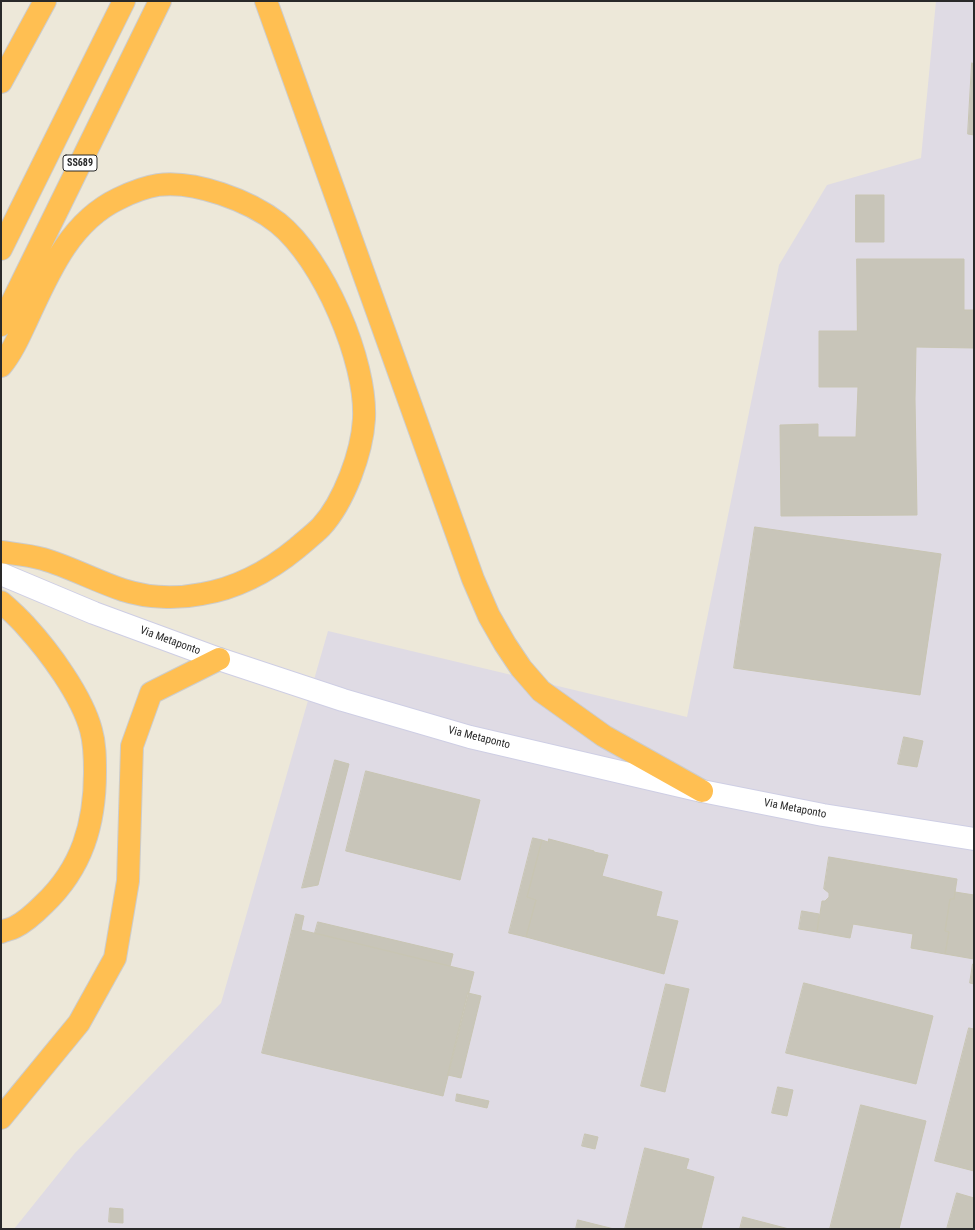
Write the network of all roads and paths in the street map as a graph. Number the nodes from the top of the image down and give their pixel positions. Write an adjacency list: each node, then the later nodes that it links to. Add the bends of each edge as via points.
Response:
1 (45, 1): 5 (highway)
2 (124, 1): 6 (highway, SS689)
3 (160, 1): 7 (highway, SS689)
4 (266, 1): 13 (highway, via 473,579 489,616 521,668 541,691 604,736)
5 (1, 82)
6 (1, 249)
7 (1, 325)
8 (1, 366): 9 (highway, via 54,264 68,242 97,210 137,190 159,185 183,185 208,189 260,210 280,225 299,245 327,286 349,339 358,367 364,417 356,464 335,506 322,525 284,559 260,575 231,587 202,594 154,596 125,590 44,559)
9 (1, 552)
10 (1, 574): 12 (main road, Via Metaponto, via 94,613)
11 (1, 602): 15 (highway, via 25,624 72,689 84,710 95,754 92,816 85,842 73,870 57,892 38,910 16,927)
12 (219, 659): 13 (main road, Via Metaponto, via 343,700 470,737); 16 (highway, via 151,693 132,746 128,881 115,958 79,1023)
13 (702, 791): 14 (main road, Via Metaponto, via 823,815)
14 (974, 839)
15 (1, 932)
16 (1, 1118)

